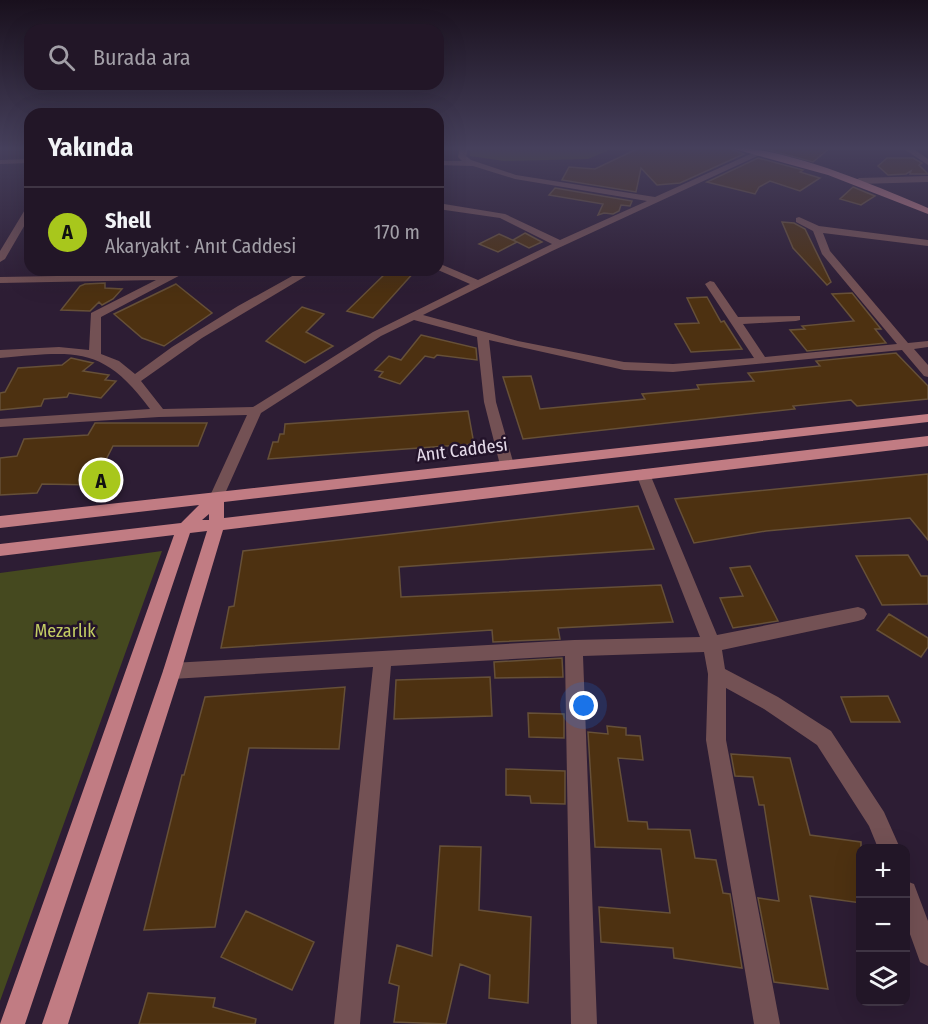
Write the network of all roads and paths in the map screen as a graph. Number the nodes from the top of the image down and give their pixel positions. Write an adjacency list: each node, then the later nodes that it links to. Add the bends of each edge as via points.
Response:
1 (625, 195): 4 (street)
2 (668, 195): 4 (street)
3 (891, 195): 6 (main road)
4 (657, 200): 14 (street)
5 (444, 207): 14 (street, via 502,216)
6 (928, 211)
7 (24, 220): 10 (street)
8 (799, 220): 9 (street)
9 (817, 230): 13 (street); 30 (street, via 825,252)
10 (18, 231): 11 (street); 12 (street); 15 (street)
11 (24, 231)
12 (0, 232)
13 (928, 243)
14 (560, 244): 23 (street)
15 (0, 259)
16 (444, 269): 23 (street)
17 (53, 276): 22 (street)
18 (124, 276): 21 (street)
19 (174, 276): 21 (street)
20 (300, 276): 35 (street, via 212,326)
21 (170, 278): 32 (street, via 95,315)
22 (0, 280)
23 (479, 284): 25 (street)
24 (710, 284): 27 (street)
25 (413, 316): 28 (street); 36 (street, via 377,334)
26 (796, 318): 27 (street)
27 (735, 321): 33 (street)
28 (483, 335): 33 (street, via 624,366 674,368); 41 (street, via 490,402)
29 (928, 344): 30 (street)
30 (905, 346): 33 (street); 34 (street)
31 (0, 354): 32 (street)
32 (95, 354): 35 (street, via 117,364)
33 (762, 361)
34 (928, 373)
35 (134, 381): 37 (street)
36 (256, 411): 37 (street); 43 (street)
37 (159, 413): 39 (street)
38 (928, 418): 41 (main road, Anıt Caddesi)
39 (0, 423)
40 (928, 441): 42 (main road)
41 (507, 465): 43 (main road, Anıt Caddesi)
42 (643, 474): 45 (main road); 49 (street)
43 (216, 498): 44 (main road, Anıt Caddesi); 45 (main road); 46 (main road)
44 (0, 522)
45 (217, 525): 46 (main road); 52 (main road)
46 (184, 529): 47 (main road); 57 (main road)
47 (0, 550)
48 (858, 614): 49 (street)
49 (712, 644): 50 (street); 53 (street)
50 (574, 648): 51 (street); 60 (street)
51 (383, 660): 52 (street); 59 (street)
52 (172, 671): 58 (main road)
53 (717, 674): 54 (street, via 825,738 877,819); 61 (street, via 717,740)
54 (887, 844)
55 (908, 898): 56 (street)
56 (928, 954)
57 (12, 1024)
58 (56, 1024)
59 (347, 1024)
60 (584, 1024)
61 (766, 1024)

